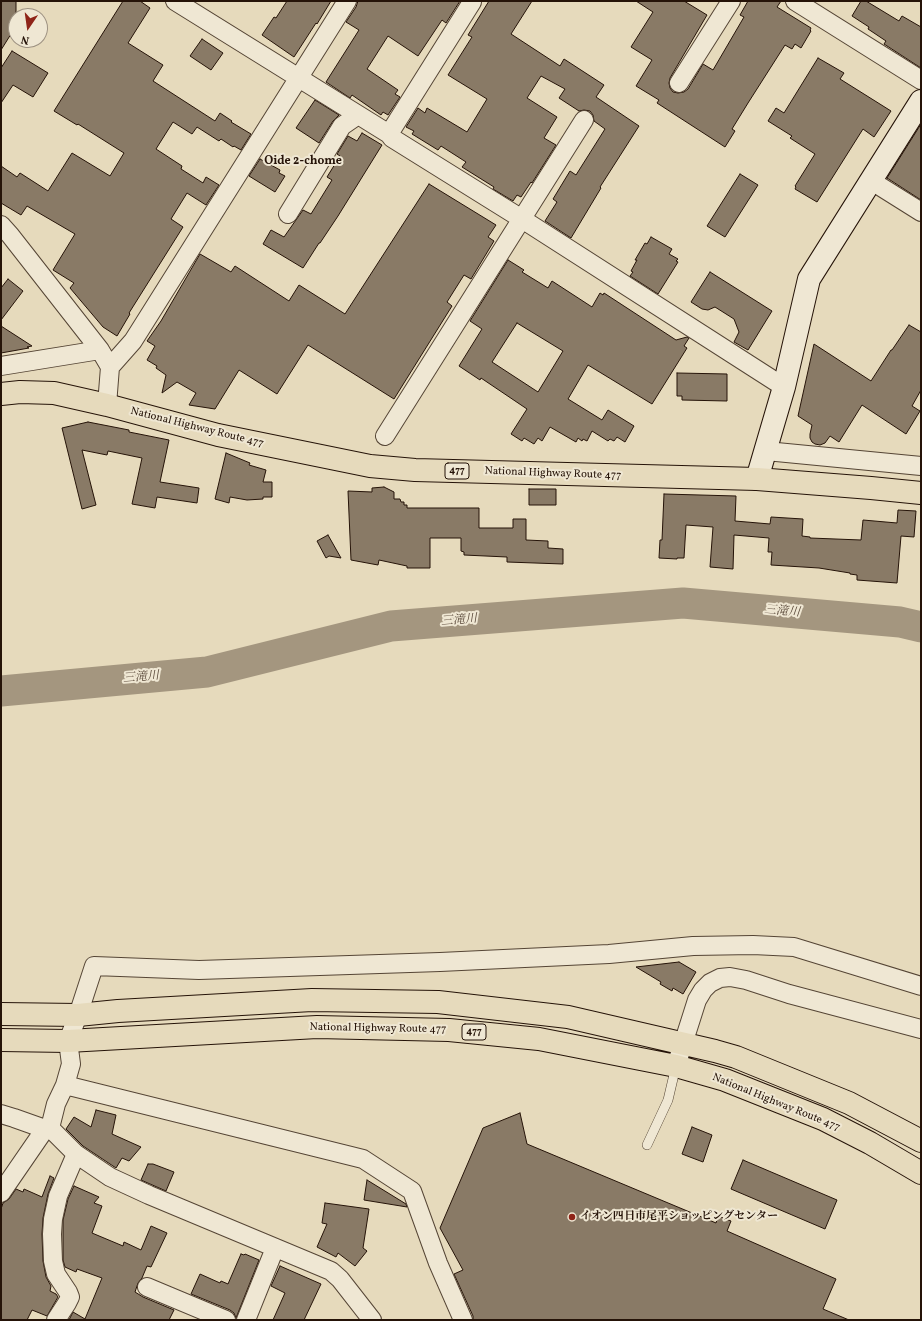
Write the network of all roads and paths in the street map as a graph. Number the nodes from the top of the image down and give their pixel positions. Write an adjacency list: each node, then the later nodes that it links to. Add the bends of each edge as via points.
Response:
1 (175, 1): 6 (street)
2 (347, 1): 6 (street)
3 (730, 1): 8 (street)
4 (795, 1): 7 (street)
5 (472, 2): 12 (street)
6 (298, 78): 10 (street); 20 (street, via 133,341)
7 (921, 80)
8 (679, 83)
9 (921, 101): 13 (street)
10 (358, 115): 12 (street); 15 (street, via 342,126)
11 (584, 120): 16 (street)
12 (389, 134): 16 (street)
13 (870, 180): 14 (street); 21 (street, via 809,279)
14 (921, 212)
15 (288, 214)
16 (522, 219): 21 (street); 24 (street)
17 (1, 226): 18 (street)
18 (100, 350): 19 (street); 20 (street)
19 (1, 366)
20 (110, 368): 23 (street)
21 (784, 387): 25 (street)
22 (1, 394): 23 (highway, National Highway Route 477 / 477, via 54,393)
23 (107, 405): 27 (highway, National Highway Route 477 / 477, via 218,435 370,466 415,470)
24 (385, 436)
25 (766, 451): 26 (street); 27 (street)
26 (921, 466)
27 (757, 479): 28 (highway, National Highway Route 477 / 477)
28 (921, 493)
29 (921, 986): 31 (street, via 794,948 752,945 693,946 609,954 448,962 206,970 94,966)
30 (1, 1014): 31 (highway, 477)
31 (78, 1015): 34 (street); 35 (highway, 477, via 312,1000 438,1002 568,1017)
32 (921, 1029): 35 (street, via 730,977 720,978 703,990 697,1000)
33 (1, 1040): 34 (highway, National Highway Route 477 / 477)
34 (68, 1041): 36 (highway, National Highway Route 477 / 477, via 317,1028 449,1030 539,1039); 37 (street, via 71,1064)
35 (683, 1043): 36 (street); 40 (highway, 477, via 736,1057 828,1094)
36 (676, 1066): 41 (highway, National Highway Route 477 / 477, via 725,1080 823,1119); 42 (lane, via 668,1100)
37 (66, 1085): 39 (street); 53 (street, via 363,1159 412,1191 438,1263)
38 (1, 1114): 39 (street)
39 (48, 1128): 43 (street); 46 (street)
40 (921, 1141)
41 (870, 1143): 44 (highway, National Highway Route 477 / 477); 45 (lane)
42 (647, 1145)
43 (76, 1154): 47 (street, via 110,1177); 49 (street, via 58,1196 52,1234 56,1274 70,1297)
44 (921, 1173)
45 (921, 1180)
46 (1, 1193)
47 (275, 1248): 51 (street); 52 (street, via 330,1271 340,1279)
48 (146, 1287): 50 (street)
49 (56, 1320)
50 (226, 1320)
51 (246, 1320)
52 (372, 1320)
53 (463, 1320)

